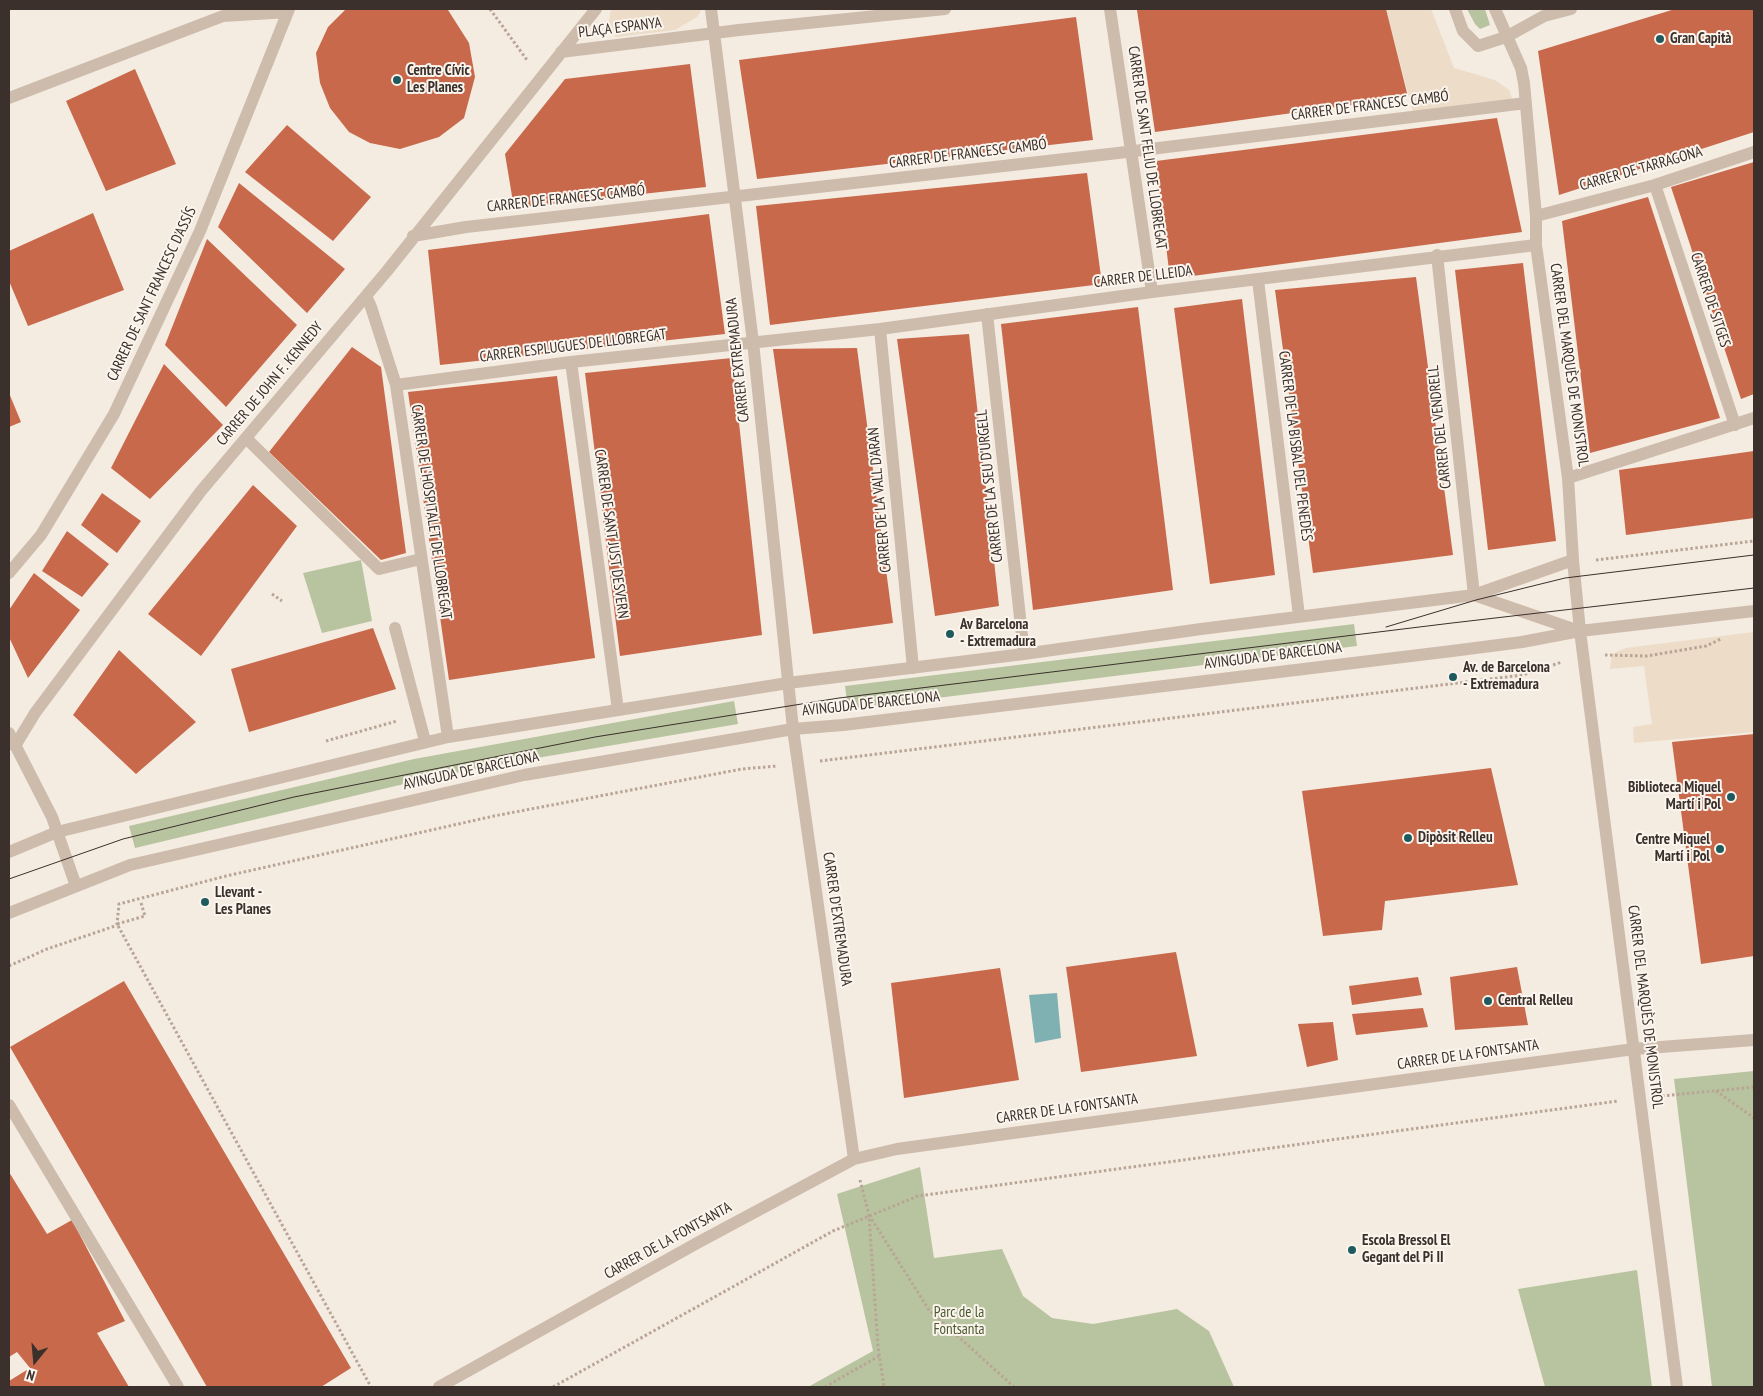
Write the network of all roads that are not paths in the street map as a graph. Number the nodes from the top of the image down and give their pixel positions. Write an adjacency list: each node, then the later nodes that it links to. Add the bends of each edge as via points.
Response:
1 (596, 9): 11 (street, PLAÇA ESPANYA)
2 (711, 9): 9 (street)
3 (946, 9): 9 (street, PLAÇA ESPANYA)
4 (1110, 9): 14 (street, CARRER DE SANT FELIU DE LLOBREGAT)
5 (1455, 9): 10 (street, via 1463,31 1478,46)
6 (1496, 9): 10 (street, CARRER DEL MARQUÈS DE MONISTROL)
7 (1570, 9): 10 (street, via 1544,16)
8 (289, 11): 12 (street, via 223,16); 36 (street, CARRER DE SANT FRANCESC D'ASSÍS, via 200,231 114,414 41,534)
9 (714, 33): 11 (street, PLAÇA ESPANYA); 17 (street, CARRER EXTREMADURA)
10 (1506, 38): 13 (street, CARRER DEL MARQUÈS DE MONISTROL, via 1521,68)
11 (561, 52): 19 (street, CARRER DE JOHN F. KENNEDY)
12 (9, 98)
13 (1526, 103): 14 (street, CARRER DE FRANCESC CAMBÓ); 18 (street, CARRER DEL MARQUÈS DE MONISTROL)
14 (1132, 151): 17 (street, CARRER DE FRANCESC CAMBÓ); 23 (street, CARRER DE SANT FELIU DE LLOBREGAT)
15 (1754, 152): 16 (street, CARRER DE TARRAGONA)
16 (1655, 185): 18 (street, CARRER DE TARRAGONA); 31 (street, CARRER DE SITGES)
17 (735, 197): 19 (street, CARRER DE FRANCESC CAMBÓ, via 466,226); 27 (street, CARRER EXTREMADURA)
18 (1536, 216): 20 (street, CARRER DEL MARQUÈS DE MONISTROL)
19 (413, 236): 24 (street, CARRER DE JOHN F. KENNEDY)
20 (1536, 245): 21 (street, CARRER DE LLEIDA); 33 (street, CARRER DEL MARQUÈS DE MONISTROL)
21 (1437, 255): 22 (street, CARRER DE LLEIDA); 37 (street, CARRER DEL VENDRELL)
22 (1258, 280): 23 (street, CARRER DE LLEIDA); 39 (street, CARRER DE LA BISBAL DEL PENEDÈS)
23 (1152, 292): 25 (street, CARRER DE LLEIDA)
24 (366, 296): 29 (street, CARRER DE L'HOSPITALET DE LLOBREGAT); 32 (street, CARRER DE JOHN F. KENNEDY)
25 (987, 314): 26 (street, CARRER DE LLEIDA); 42 (street, CARRER DE LA SEU D'URGELL)
26 (880, 329): 27 (street, CARRER DE LLEIDA); 43 (street, CARRER DE LA VALL D'ARAN)
27 (753, 342): 28 (street, CARRER ESPLUGUES DE LLOBREGAT); 44 (street, CARRER EXTREMADURA)
28 (571, 362): 29 (street, CARRER ESPLUGUES DE LLOBREGAT); 45 (street, CARRER DE SANT JUST DESVERN)
29 (396, 385): 34 (street, CARRER DE L'HOSPITALET DE LLOBREGAT)
30 (1754, 418): 31 (street)
31 (1735, 425): 33 (street)
32 (246, 438): 34 (street, via 379,570); 50 (street, CARRER DE JOHN F. KENNEDY, via 201,491)
33 (1568, 478): 35 (street, CARRER DEL MARQUÈS DE MONISTROL)
34 (421, 559): 48 (street, CARRER DE L'HOSPITALET DE LLOBREGAT)
35 (1573, 560): 37 (street, AVINGUDA DE BARCELONA); 41 (street, CARRER DEL MARQUÈS DE MONISTROL)
36 (9, 573)
37 (1474, 596): 39 (street, AVINGUDA DE BARCELONA); 41 (street)
38 (1754, 611): 41 (street, AVINGUDA DE BARCELONA)
39 (1299, 616): 42 (street, AVINGUDA DE BARCELONA)
40 (395, 628): 49 (street)
41 (1580, 631): 46 (street, AVINGUDA DE BARCELONA, via 1442,652); 56 (street, CARRER DEL MARQUÈS DE MONISTROL)
42 (1024, 654): 43 (street, AVINGUDA DE BARCELONA)
43 (913, 668): 44 (street, AVINGUDA DE BARCELONA)
44 (788, 683): 45 (street, AVINGUDA DE BARCELONA); 46 (street, CARRER D'EXTREMADURA)
45 (618, 710): 48 (street, AVINGUDA DE BARCELONA)
46 (793, 729): 53 (street, AVINGUDA DE BARCELONA, via 505,779 130,865); 58 (street, CARRER D'EXTREMADURA)
47 (9, 733): 50 (street)
48 (448, 737): 49 (street, AVINGUDA DE BARCELONA)
49 (425, 741): 51 (street, AVINGUDA DE BARCELONA)
50 (15, 746): 51 (street)
51 (58, 832): 52 (street, AVINGUDA DE BARCELONA); 53 (street)
52 (9, 852)
53 (76, 886): 54 (street, AVINGUDA DE BARCELONA)
54 (9, 912)
55 (1754, 1040): 56 (street, CARRER DE LA FONTSANTA)
56 (1634, 1048): 58 (street, CARRER DE LA FONTSANTA, via 917,1146); 61 (street, CARRER DEL MARQUÈS DE MONISTROL)
57 (9, 1104): 59 (street)
58 (854, 1158): 60 (street, CARRER DE LA FONTSANTA)
59 (178, 1387)
60 (440, 1387)
61 (1677, 1387)

